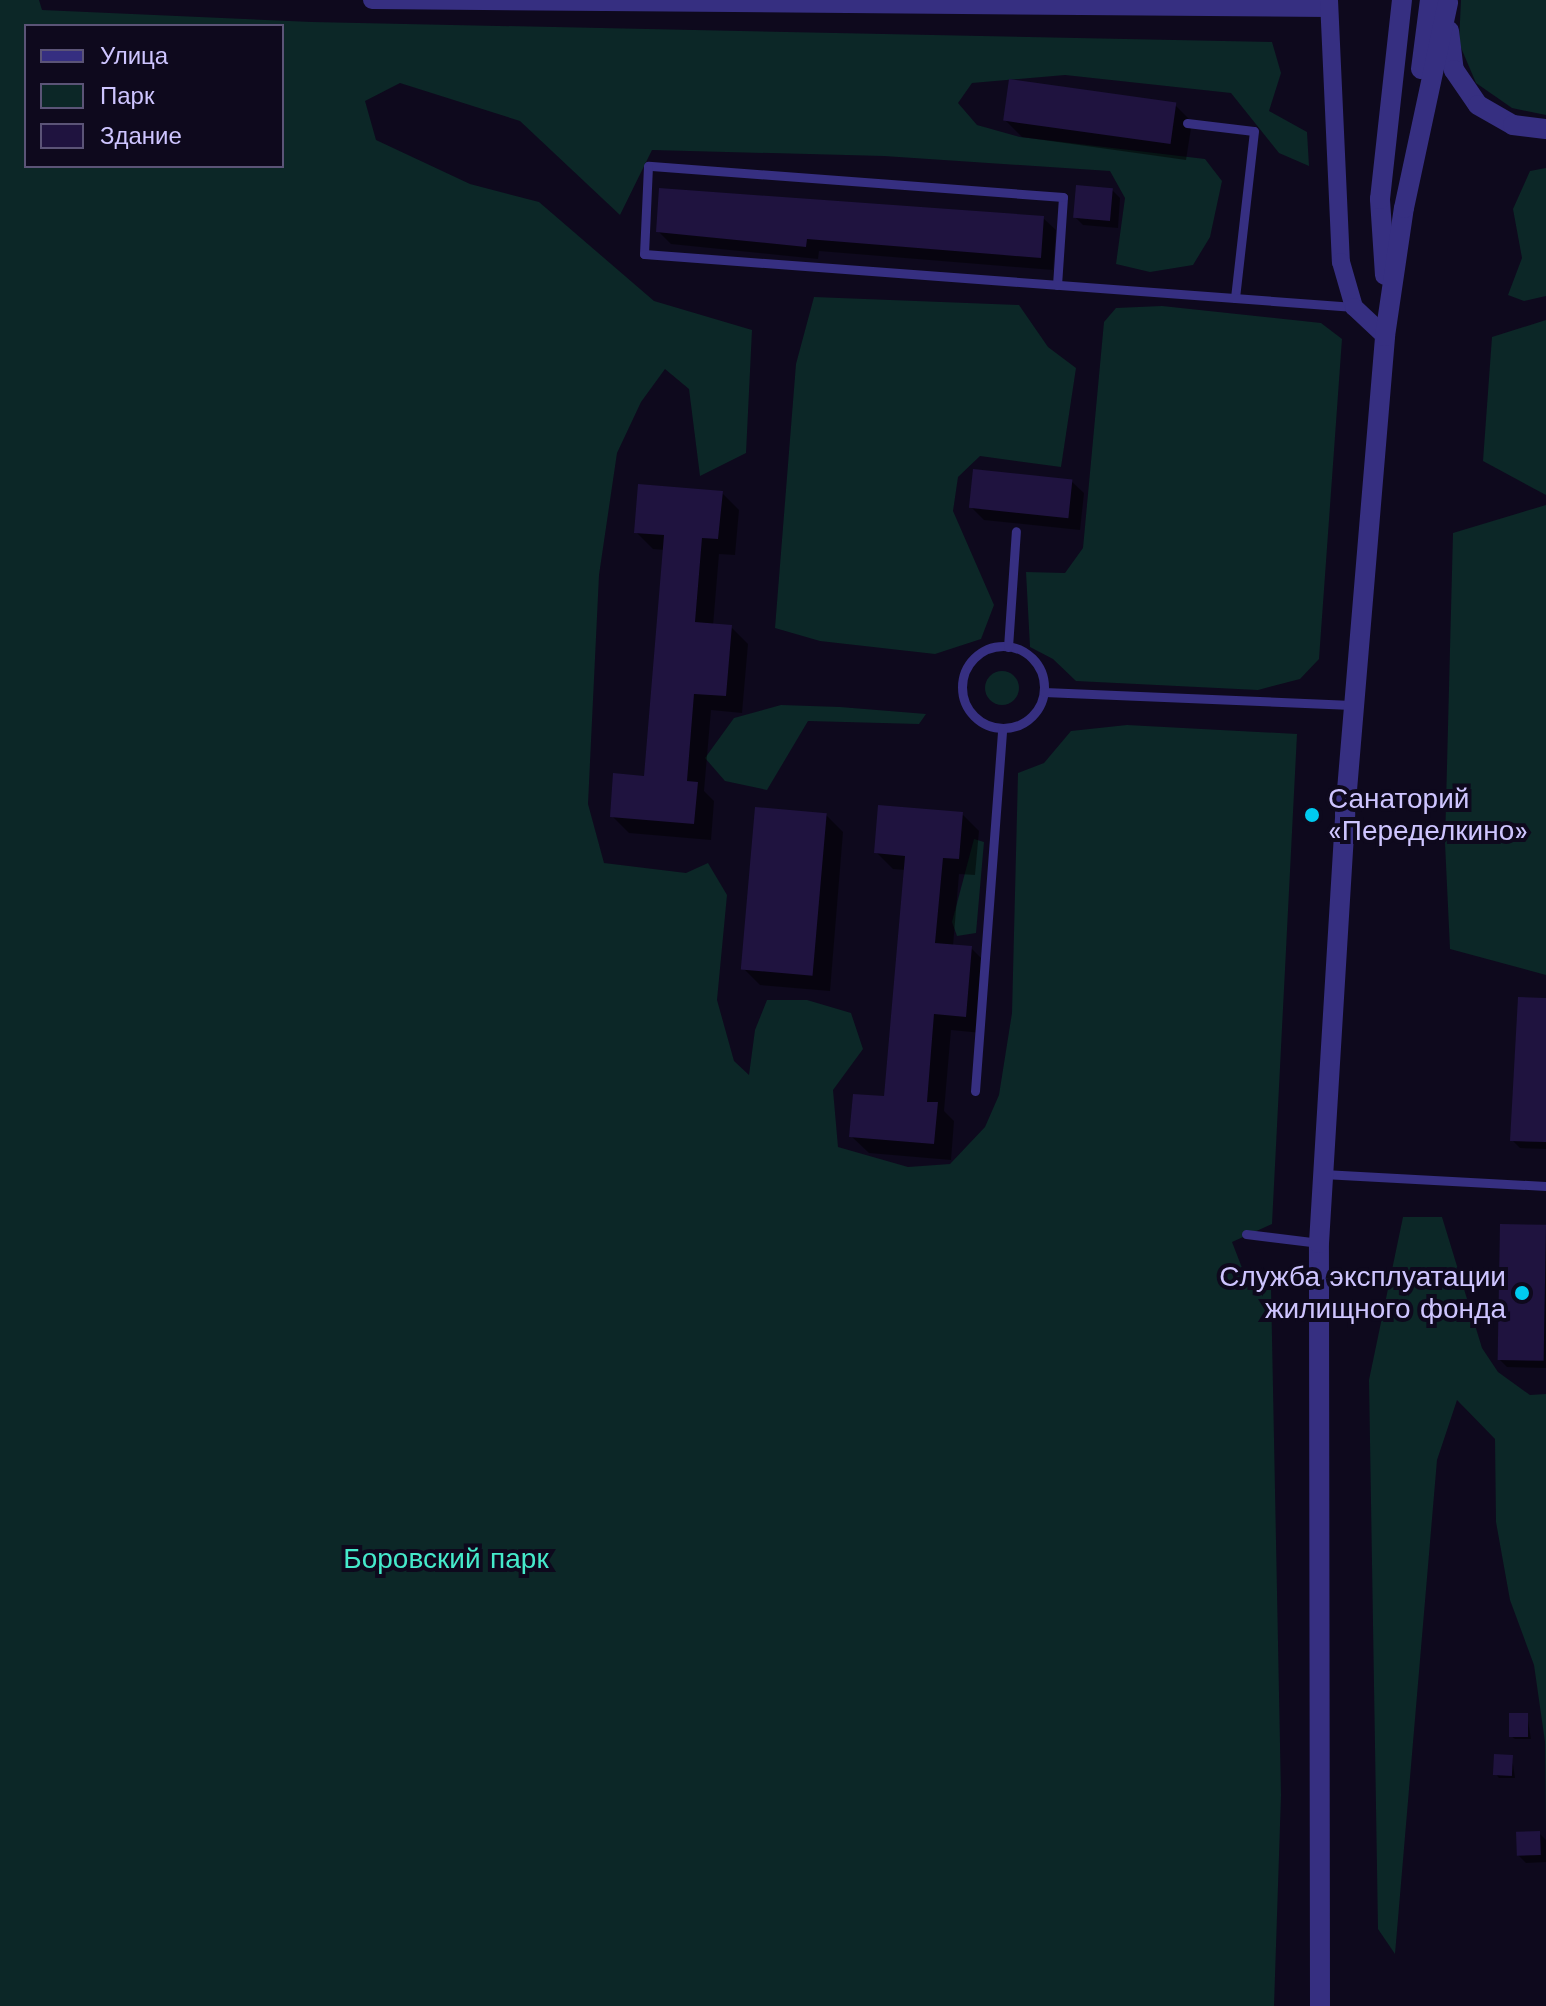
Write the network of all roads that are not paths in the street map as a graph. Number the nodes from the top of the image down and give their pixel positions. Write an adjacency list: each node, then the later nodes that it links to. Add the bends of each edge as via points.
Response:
1 (372, 0): 2 (street)
2 (426, 0): 3 (street)
3 (550, 0): 4 (street)
4 (754, 0): 7 (street)
5 (1402, 0): 10 (street, via 1380,199)
6 (1442, 1): 9 (street, via 1452,62 1464,89 1504,121); 10 (street); 14 (street)
7 (1329, 4): 13 (street, via 1341,262)
8 (1187, 123): 12 (lane, via 1254,131)
9 (1546, 129)
10 (1385, 262): 14 (street)
11 (1057, 285): 11 (lane, via 644,254 648,166 1063,197); 12 (lane)
12 (1235, 298): 13 (lane)
13 (1354, 307): 14 (street)
14 (1385, 336): 18 (street)
15 (1016, 531): 16 (lane)
16 (1008, 647): 17 (lane, via 1038,666); 19 (lane, via 979,654 969,663 962,689 971,714)
17 (1044, 692): 18 (lane); 19 (lane, via 1032,716)
18 (1352, 705): 21 (street)
19 (1002, 728): 20 (lane)
20 (975, 1091)
21 (1323, 1174): 22 (lane); 24 (street)
22 (1546, 1186)
23 (1246, 1234): 24 (lane)
24 (1319, 1243): 25 (street)
25 (1320, 2006)

